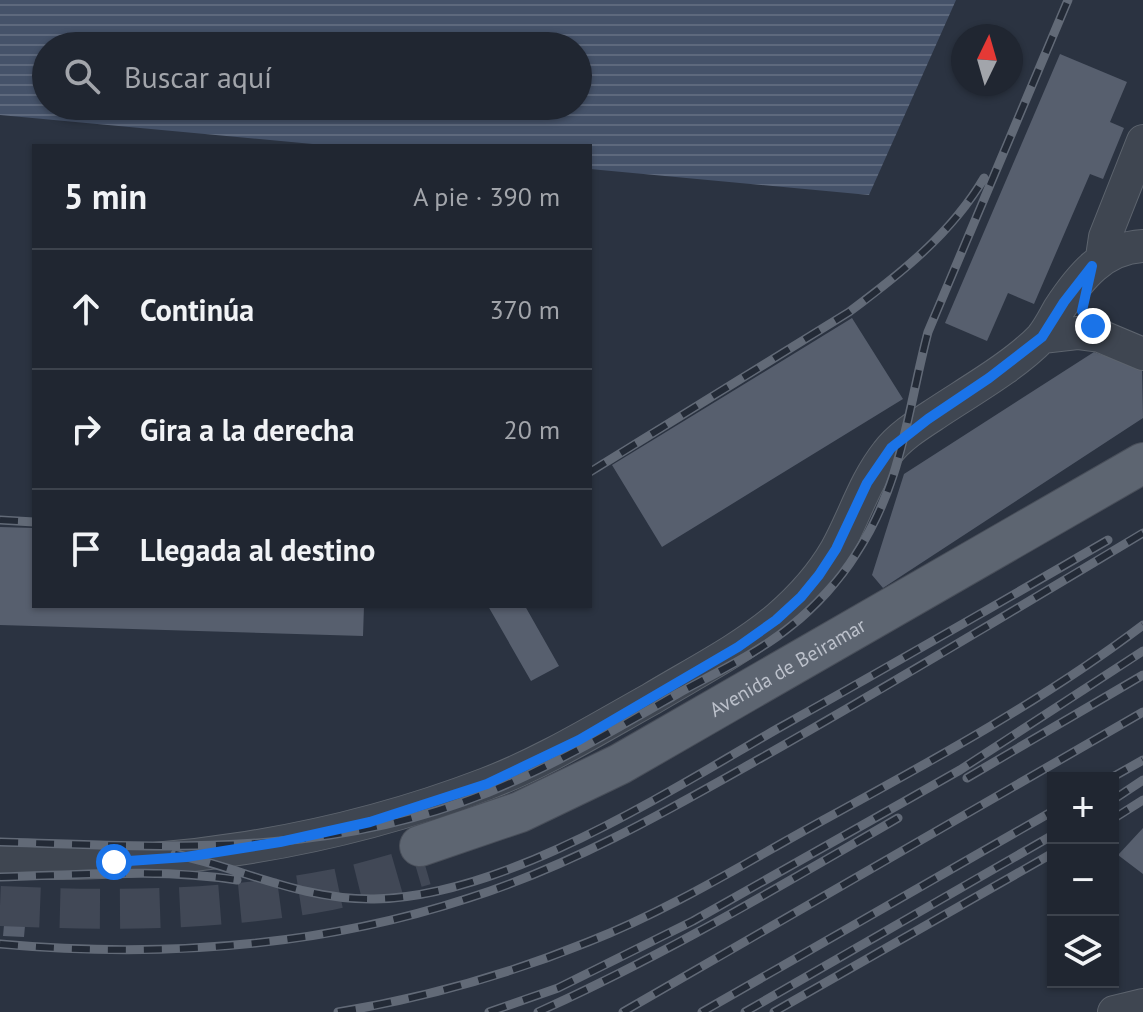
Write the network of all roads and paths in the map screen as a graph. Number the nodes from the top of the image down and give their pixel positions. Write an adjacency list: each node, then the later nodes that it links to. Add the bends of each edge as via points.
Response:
1 (1143, 141): 3 (street)
2 (1143, 246): 3 (street, via 1127,247)
3 (1097, 262): 4 (street, via 1082,311); 5 (street)
4 (1100, 336): 5 (street); 6 (street)
5 (1042, 337): 11 (street, via 891,448 819,575 776,620 579,740 487,784 370,822 280,842 186,857)
6 (1143, 354)
7 (1143, 463): 9 (main road, Avenida de Beiramar)
8 (1143, 492): 9 (main road, Avenida de Beiramar)
9 (902, 616): 10 (main road, Avenida de Beiramar, via 620,764)
10 (422, 856)
11 (0, 862)
12 (1143, 1005): 13 (street)
13 (1114, 1012)

